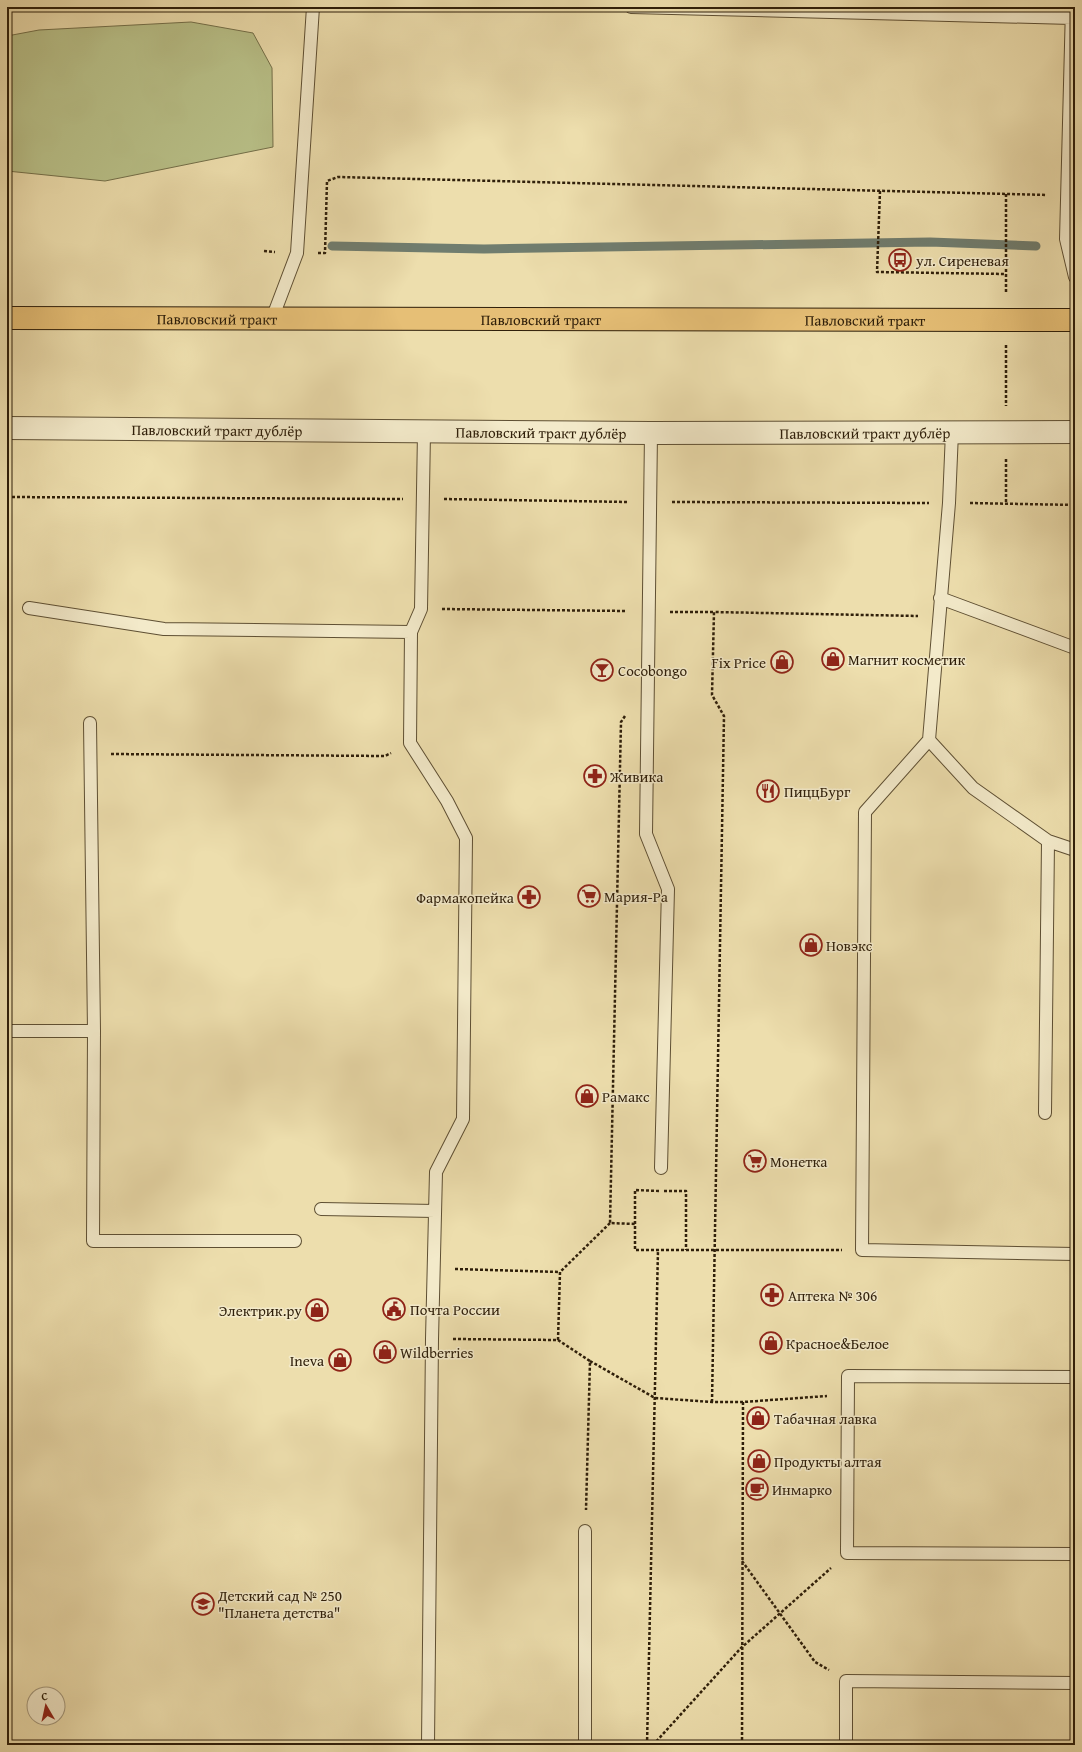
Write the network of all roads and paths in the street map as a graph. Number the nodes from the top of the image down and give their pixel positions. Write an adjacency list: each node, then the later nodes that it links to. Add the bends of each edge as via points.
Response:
1 (313, 7): 12 (lane, via 297,253)
2 (631, 7): 3 (lane)
3 (974, 11): 4 (lane)
4 (1072, 12): 7 (lane)
5 (880, 191): 6 (path); 8 (path, via 338,177 326,181); 9 (path, via 876,272)
6 (1006, 194): 7 (path); 9 (path)
7 (1066, 196): 10 (lane, via 1066,239)
8 (325, 253)
9 (1006, 274): 13 (path)
10 (1075, 277)
11 (7, 318): 12 (main road, Павловский тракт)
12 (272, 319): 13 (main road, Павловский тракт)
13 (1006, 320): 14 (main road, Павловский тракт); 19 (path)
14 (1075, 320)
15 (7, 428): 16 (street, Павловский тракт дублёр)
16 (424, 432): 17 (street, Павловский тракт дублёр); 22 (lane)
17 (651, 432): 18 (street, Павловский тракт дублёр); 23 (lane)
18 (952, 432): 19 (street, Павловский тракт дублёр); 24 (lane)
19 (1006, 432): 20 (street, Павловский тракт дублёр); 25 (path)
20 (1075, 432)
21 (7, 497): 22 (path)
22 (423, 499): 23 (path); 29 (lane)
23 (650, 502): 24 (path); 30 (lane)
24 (949, 503): 25 (path); 27 (lane)
25 (1006, 504): 26 (path)
26 (1075, 505)
27 (940, 598): 32 (lane); 34 (lane)
28 (30, 608): 33 (lane, via 164,630)
29 (421, 609): 30 (path); 33 (lane)
30 (649, 612): 31 (path); 45 (lane, via 646,834 668,889)
31 (714, 612): 32 (path); 53 (path, via 712,695 724,716)
32 (938, 616): 37 (lane)
33 (411, 632): 38 (lane)
34 (1075, 648)
35 (629, 711): 48 (path, via 621,722)
36 (90, 723): 39 (lane)
37 (928, 740): 40 (lane, via 973,788); 54 (lane, via 865,812)
38 (410, 743): 39 (path, via 385,756); 47 (lane, via 447,801 466,838 463,1119 436,1172)
39 (90, 754): 43 (lane)
40 (1048, 841): 41 (lane); 44 (lane)
41 (1075, 850)
42 (7, 1031): 43 (lane)
43 (94, 1031): 50 (lane, via 93,1241)
44 (1045, 1113)
45 (661, 1168)
46 (321, 1209): 47 (lane)
47 (435, 1211): 56 (lane)
48 (610, 1223): 49 (path); 57 (path)
49 (635, 1224): 51 (path, via 635,1250); 52 (path, via 635,1190 686,1191)
50 (295, 1241)
51 (658, 1250): 52 (path); 63 (path)
52 (686, 1250): 53 (path)
53 (714, 1250): 54 (path); 64 (path)
54 (862, 1250): 55 (lane)
55 (1075, 1254)
56 (434, 1268): 57 (path); 58 (lane)
57 (560, 1272): 59 (path)
58 (432, 1339): 59 (path); 74 (lane)
59 (558, 1340): 60 (path)
60 (590, 1361): 63 (path); 66 (path)
61 (1075, 1377): 62 (lane, via 848,1376)
62 (848, 1394): 65 (path); 67 (lane)
63 (655, 1398): 64 (path); 76 (path)
64 (712, 1402): 65 (path)
65 (742, 1402): 69 (path)
66 (585, 1531): 75 (lane)
67 (847, 1553): 68 (lane); 70 (path)
68 (1075, 1554)
69 (741, 1560): 70 (path); 71 (path)
70 (780, 1613): 71 (path); 72 (path, via 815,1662)
71 (741, 1648): 77 (path); 78 (path)
72 (846, 1681): 73 (lane); 79 (lane)
73 (1075, 1683)
74 (428, 1745)
75 (585, 1745)
76 (647, 1745)
77 (653, 1745)
78 (742, 1745)
79 (846, 1745)

